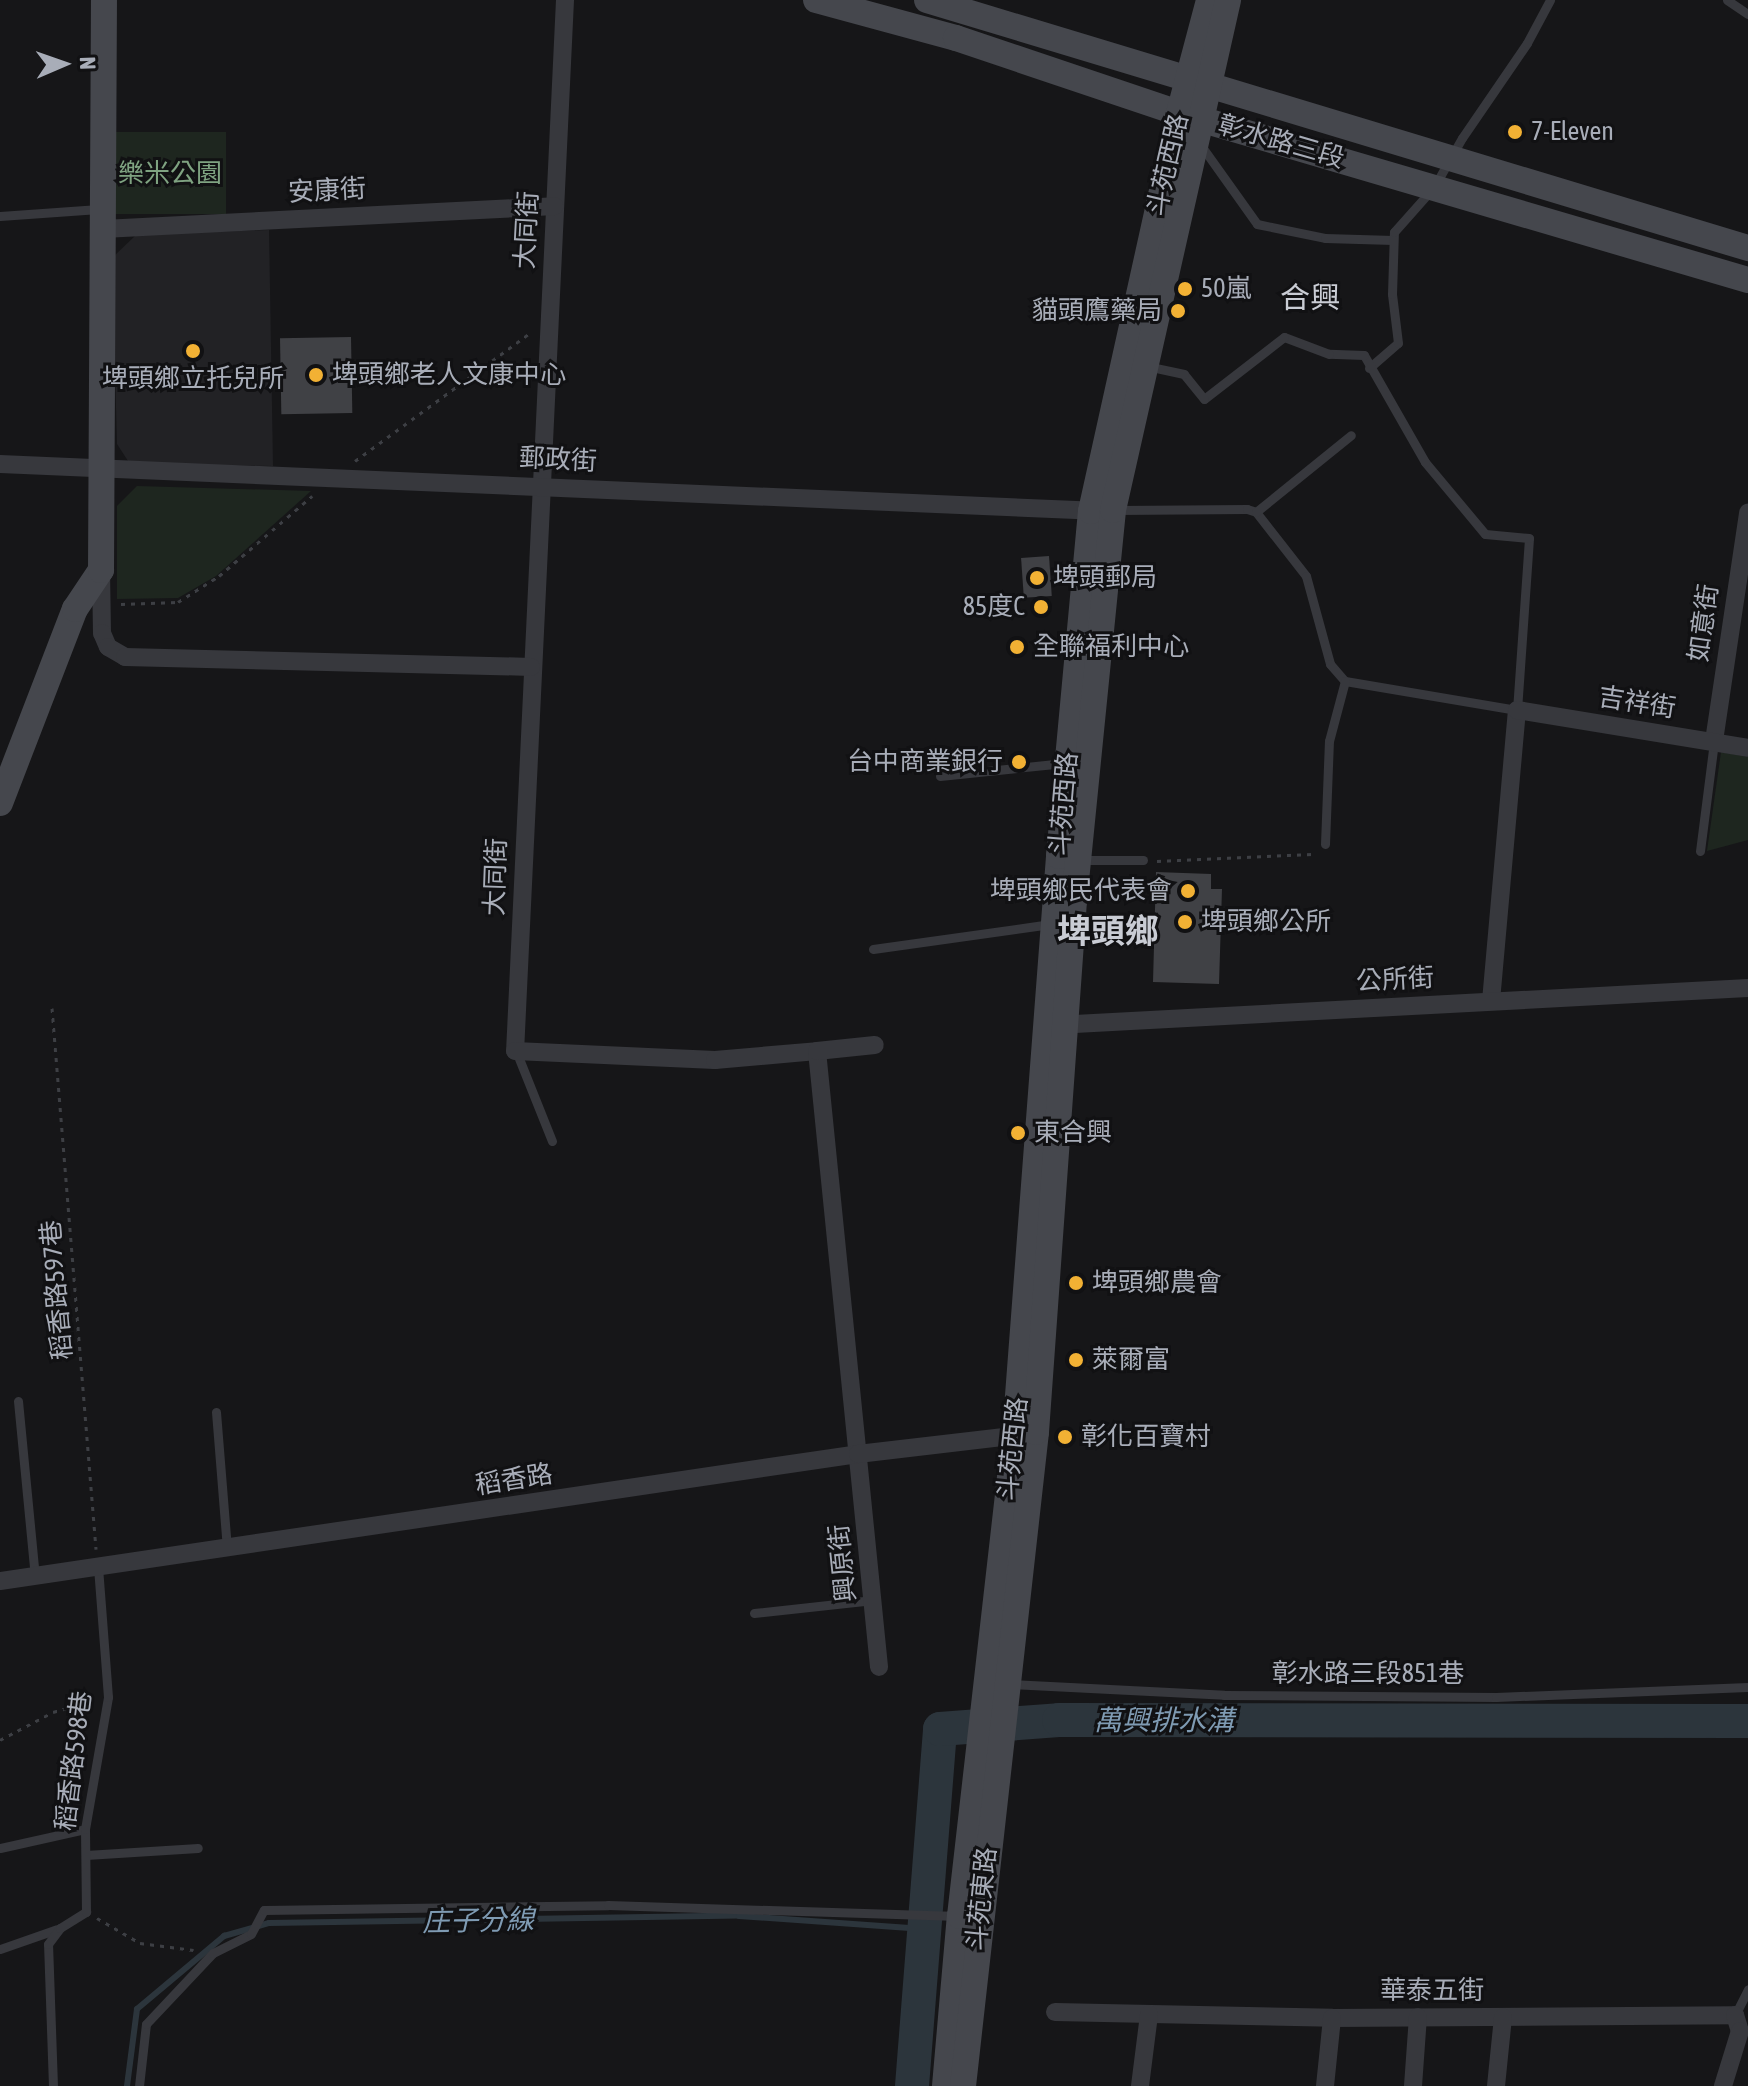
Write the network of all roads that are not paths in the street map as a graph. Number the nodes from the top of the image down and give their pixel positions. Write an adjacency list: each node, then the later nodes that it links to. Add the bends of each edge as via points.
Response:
1 (104, 0): 17 (main road)
2 (565, 0): 15 (street, 大同街)
3 (816, 0): 9 (main road, 彰水路三段)
4 (927, 0): 11 (main road, 彰水路三段, via 986,14)
5 (1209, 0): 11 (main road, 斗苑西路)
6 (1228, 0): 11 (main road, 斗苑西路)
7 (1550, 0): 13 (lane)
8 (1727, 0): 10 (lane)
9 (907, 12): 12 (main road, 彰水路三段)
10 (1748, 14)
11 (1198, 84): 12 (main road, 斗苑西路); 13 (main road, 彰水路三段)
12 (1192, 123): 14 (main road, 彰水路三段); 18 (lane, via 1257,224 1325,238); 21 (main road, 斗苑西路); 27 (main road, 斗苑西路)
13 (1450, 158): 14 (lane); 19 (main road, 彰水路三段)
14 (1434, 187): 18 (lane, via 1394,232); 20 (main road, 彰水路三段)
15 (554, 206): 17 (street, 安康街); 26 (street, 大同街)
16 (0, 216): 17 (lane)
17 (103, 219): 25 (main road)
18 (1393, 240): 22 (lane, via 1398,343)
19 (1748, 248)
20 (1748, 280)
21 (1145, 366): 22 (lane, via 1184,374 1204,399 1284,337 1329,354 1364,355); 27 (main road, 斗苑西路)
22 (1369, 368): 33 (lane, via 1425,462 1485,534 1529,538)
23 (1351, 435): 28 (lane)
24 (0, 464): 25 (street, 郵政街)
25 (100, 467): 26 (street, 郵政街); 30 (main road)
26 (542, 485): 27 (street, 郵政街); 31 (street, 大同街)
27 (1102, 510): 28 (lane); 36 (main road, 斗苑西路); 41 (main road, 斗苑西路)
28 (1256, 512): 32 (lane, via 1306,576 1330,664)
29 (1748, 513): 34 (street, 如意街)
30 (101, 570): 31 (street, via 102,633 108,647 125,657); 38 (main road, via 75,609)
31 (531, 667): 49 (street, 大同街)
32 (1345, 681): 33 (lane); 39 (lane, via 1329,741)
33 (1517, 710): 34 (street, 吉祥街); 46 (street)
34 (1714, 741): 35 (street, 吉祥街); 40 (lane)
35 (1748, 748)
36 (1068, 762): 37 (lane); 41 (main road, 斗苑西路)
37 (940, 776)
38 (0, 803)
39 (1325, 844)
40 (1700, 851)
41 (1069, 858): 42 (lane); 43 (main road, 斗苑西路); 47 (main road, 斗苑西路)
42 (1143, 860)
43 (1055, 923): 44 (lane); 47 (main road, 斗苑西路)
44 (873, 949)
45 (1748, 988): 46 (street, 公所街)
46 (1491, 1001): 47 (street, 公所街)
47 (1056, 1025): 54 (main road, 斗苑西路)
48 (875, 1045): 50 (street)
49 (515, 1051): 50 (street, via 715,1060); 51 (lane)
50 (817, 1051): 55 (street)
51 (552, 1141)
52 (18, 1401): 58 (lane)
53 (216, 1412): 56 (lane)
54 (1026, 1434): 55 (street, 稻香路); 63 (main road, 斗苑西路)
55 (858, 1454): 56 (street, 稻香路); 60 (street, 興原街)
56 (228, 1550): 57 (street, 稻香路)
57 (98, 1568): 58 (street, 稻香路); 66 (lane, 稻香路598巷, via 108,1697)
58 (35, 1576): 59 (street, 稻香路)
59 (0, 1581)
60 (873, 1600): 61 (lane); 62 (street, 興原街)
61 (754, 1613)
62 (879, 1667)
63 (997, 1682): 64 (lane, 彰水路三段851巷, via 1224,1695 1496,1697); 65 (main road, 斗苑西路)
64 (1748, 1687)
65 (993, 1713): 70 (main road, 斗苑東路); 83 (main road, 斗苑東路)
66 (85, 1829): 67 (lane); 69 (lane, 稻香路598巷)
67 (0, 1848)
68 (198, 1848): 69 (lane)
69 (86, 1855): 71 (lane, 稻香路598巷, via 86,1912)
70 (960, 1916): 81 (lane, via 608,1905 264,1910 251,1934 213,1953 146,2024); 82 (main road, 斗苑東路)
71 (60, 1928): 72 (lane); 80 (lane, via 48,1944)
72 (0, 1949)
73 (1748, 1989): 76 (lane)
74 (1055, 2012): 75 (street, 華泰五街)
75 (1149, 2015): 79 (street, 華泰五街); 84 (street)
76 (1735, 2015): 78 (street, 華泰五街); 88 (street, via 1740,2031)
77 (1418, 2017): 78 (street, 華泰五街); 79 (street, 華泰五街); 86 (street)
78 (1503, 2017): 87 (street)
79 (1332, 2018): 85 (street)
80 (53, 2086)
81 (139, 2086)
82 (945, 2086)
83 (963, 2086)
84 (1140, 2086)
85 (1325, 2086)
86 (1413, 2086)
87 (1496, 2086)
88 (1723, 2086)

